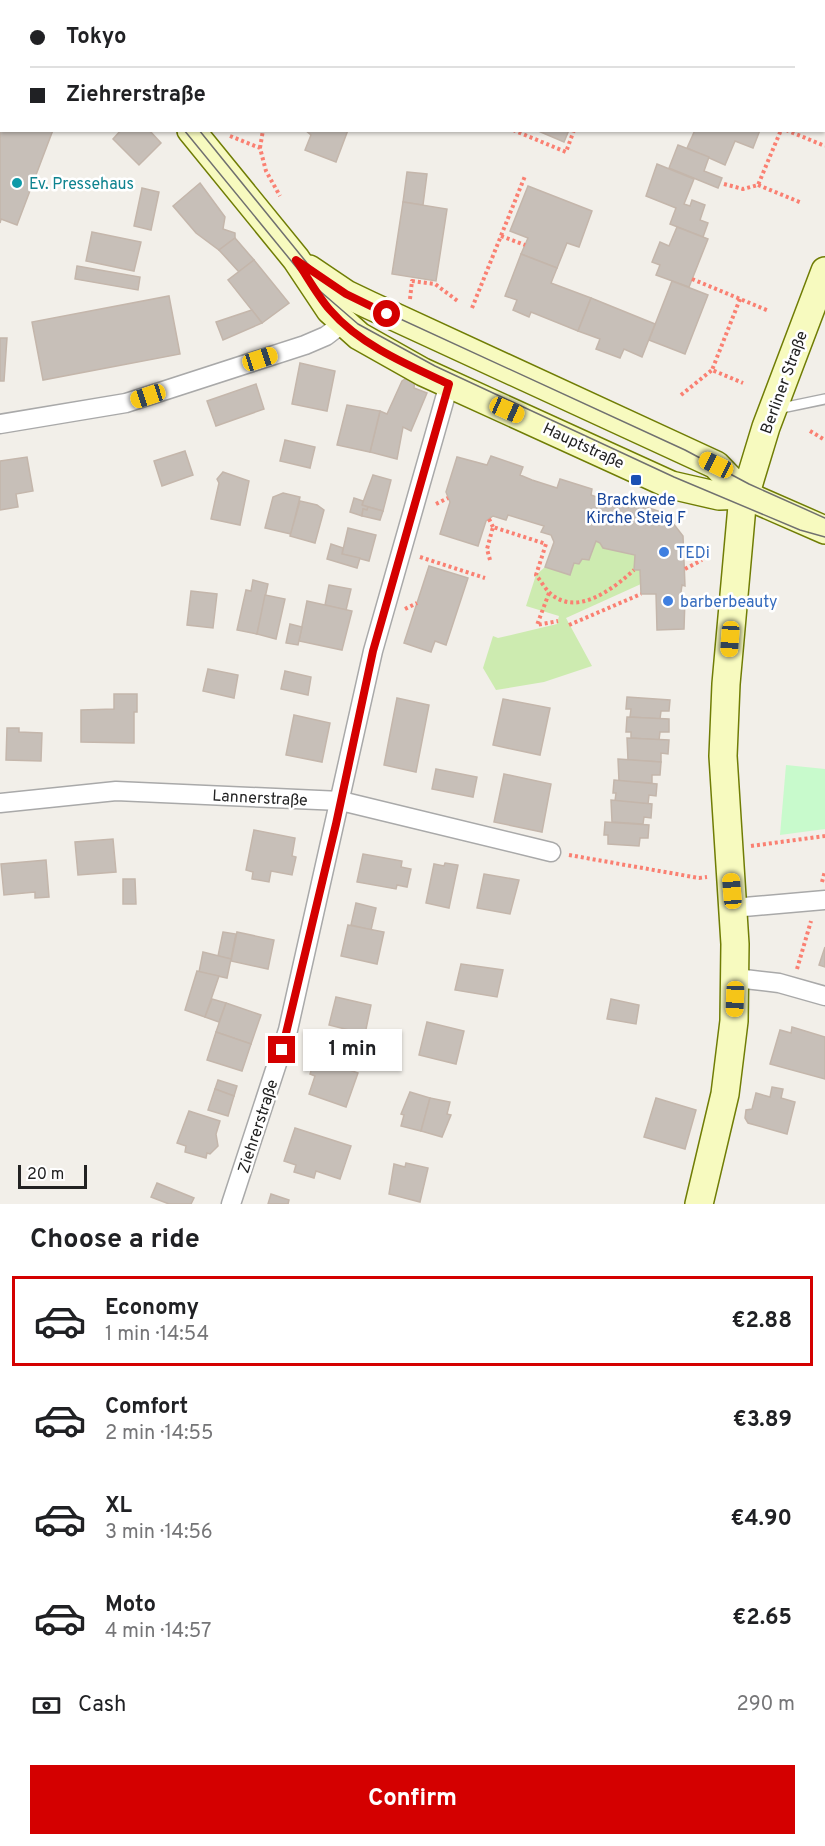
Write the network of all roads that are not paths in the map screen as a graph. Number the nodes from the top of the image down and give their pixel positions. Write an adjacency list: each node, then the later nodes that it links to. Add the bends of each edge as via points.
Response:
1 (193, 132): 2 (street, Hauptstraße)
2 (296, 260): 4 (street, Hauptstraße); 9 (street, Hauptstraße, via 346,294 716,465)
3 (825, 271): 7 (street, Berliner Straße)
4 (343, 323): 5 (street, Hauptstraße, via 373,345); 8 (street, via 305,345 126,403)
5 (449, 384): 9 (street, Hauptstraße, via 671,485 719,496); 11 (street, Ziehrerstraße, via 373,651)
6 (825, 399): 7 (lane)
7 (772, 410): 9 (street, Berliner Straße)
8 (0, 424)
9 (745, 495): 10 (street, Hauptstraße); 15 (street, Berliner Straße, via 735,562 724,720 724,788)
10 (825, 530)
11 (341, 801): 12 (street, Lannerstraße, via 116,791); 13 (street, Lannerstraße); 18 (street, Ziehrerstraße, via 288,1030)
12 (0, 803)
13 (551, 852)
14 (821, 900): 15 (street)
15 (733, 908): 16 (street, Berliner Straße)
16 (736, 978): 17 (street, via 792,986); 19 (street, Berliner Straße, via 725,1094)
17 (825, 996)
18 (231, 1204)
19 (699, 1204)

